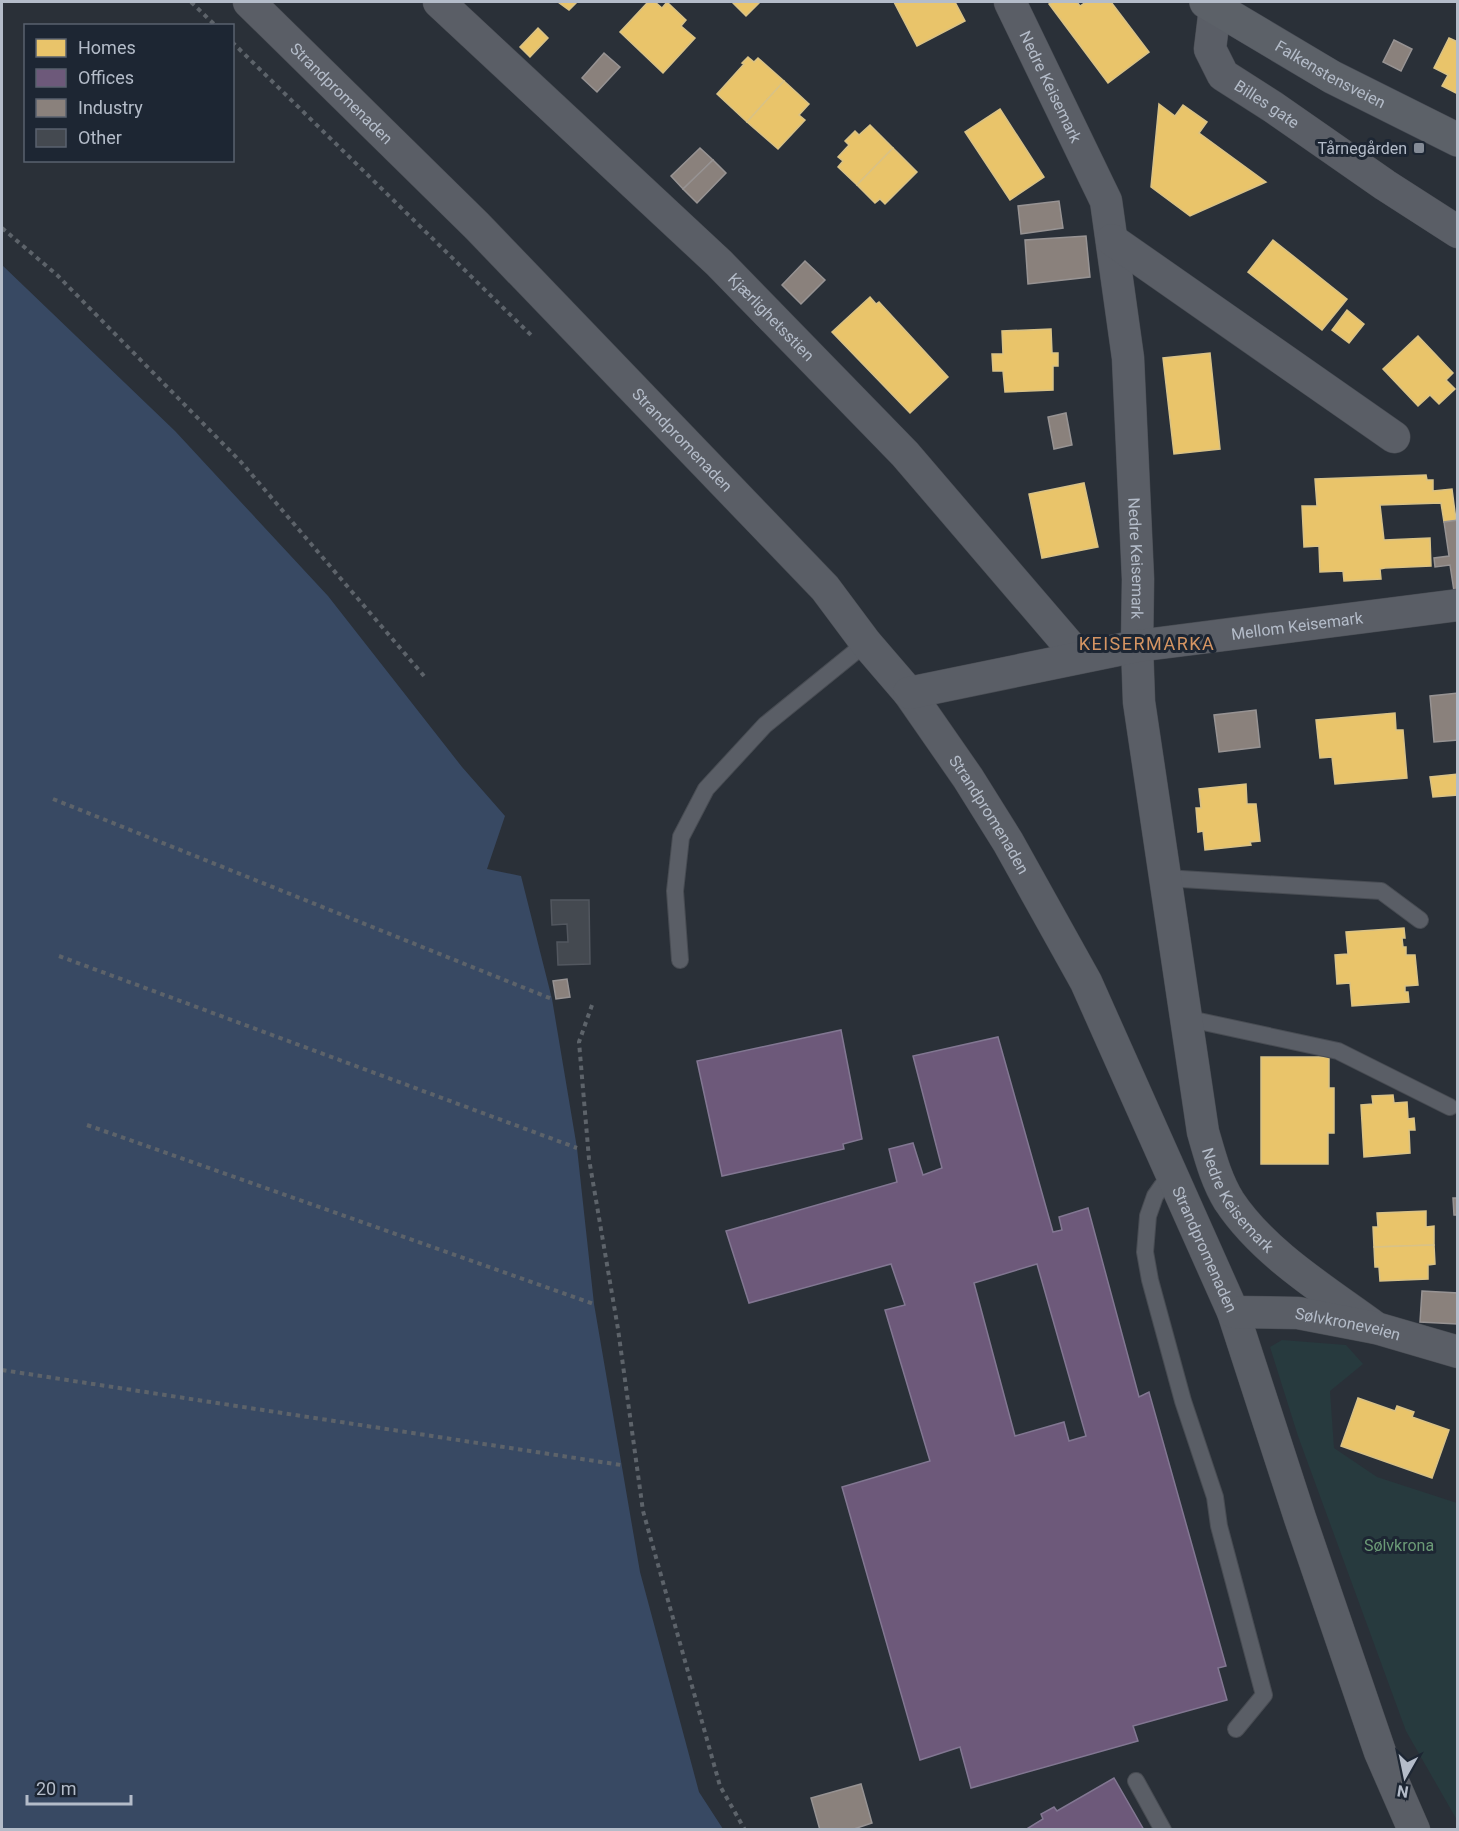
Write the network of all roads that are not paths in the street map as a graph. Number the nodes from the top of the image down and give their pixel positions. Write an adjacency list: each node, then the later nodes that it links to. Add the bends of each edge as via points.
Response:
1 (249, 2): 10 (street, Strandpromenaden, via 519,269 825,588)
2 (439, 2): 12 (street, Kjærlighetsstien, via 719,263 905,454)
3 (1010, 2): 7 (street, Nedre Keisemark, via 1106,201)
4 (1211, 5): 5 (main road, Falkenstensveien, via 1332,77); 6 (street, Billes gate, via 1210,49 1223,75)
5 (1458, 140)
6 (1458, 232)
7 (1112, 240): 8 (street); 11 (street, Nedre Keisemark, via 1128,358 1138,579)
8 (1394, 437)
9 (1458, 605): 11 (street, Mellom Keisemark)
10 (866, 643): 13 (street, Strandpromenaden); 16 (lane, via 765,725 706,789 681,837 675,891)
11 (1137, 646): 12 (street, Mellom Keisemark); 14 (street, Nedre Keisemark, via 1139,702)
12 (1079, 657): 13 (street, Mellom Keisemark)
13 (909, 693): 19 (street, Strandpromenaden, via 1008,842 1086,981)
14 (1165, 878): 15 (lane, via 1381,891); 17 (street, Nedre Keisemark)
15 (1420, 920)
16 (680, 960)
17 (1185, 1018): 18 (lane, via 1338,1051); 21 (street, Nedre Keisemark, via 1203,1132 1215,1173 1229,1201 1256,1237)
18 (1450, 1107)
19 (1174, 1179): 20 (street, Strandpromenaden); 23 (lane, via 1155,1196 1148,1216 1145,1252 1183,1401 1215,1497 1219,1526 1264,1695)
20 (1233, 1312): 21 (street, Sølvkroneveien, via 1298,1313); 26 (street, Strandpromenaden, via 1380,1752)
21 (1376, 1328): 22 (street, Sølvkroneveien)
22 (1458, 1352)
23 (1236, 1729)
24 (1136, 1781): 25 (lane)
25 (1163, 1830)
26 (1414, 1830)

